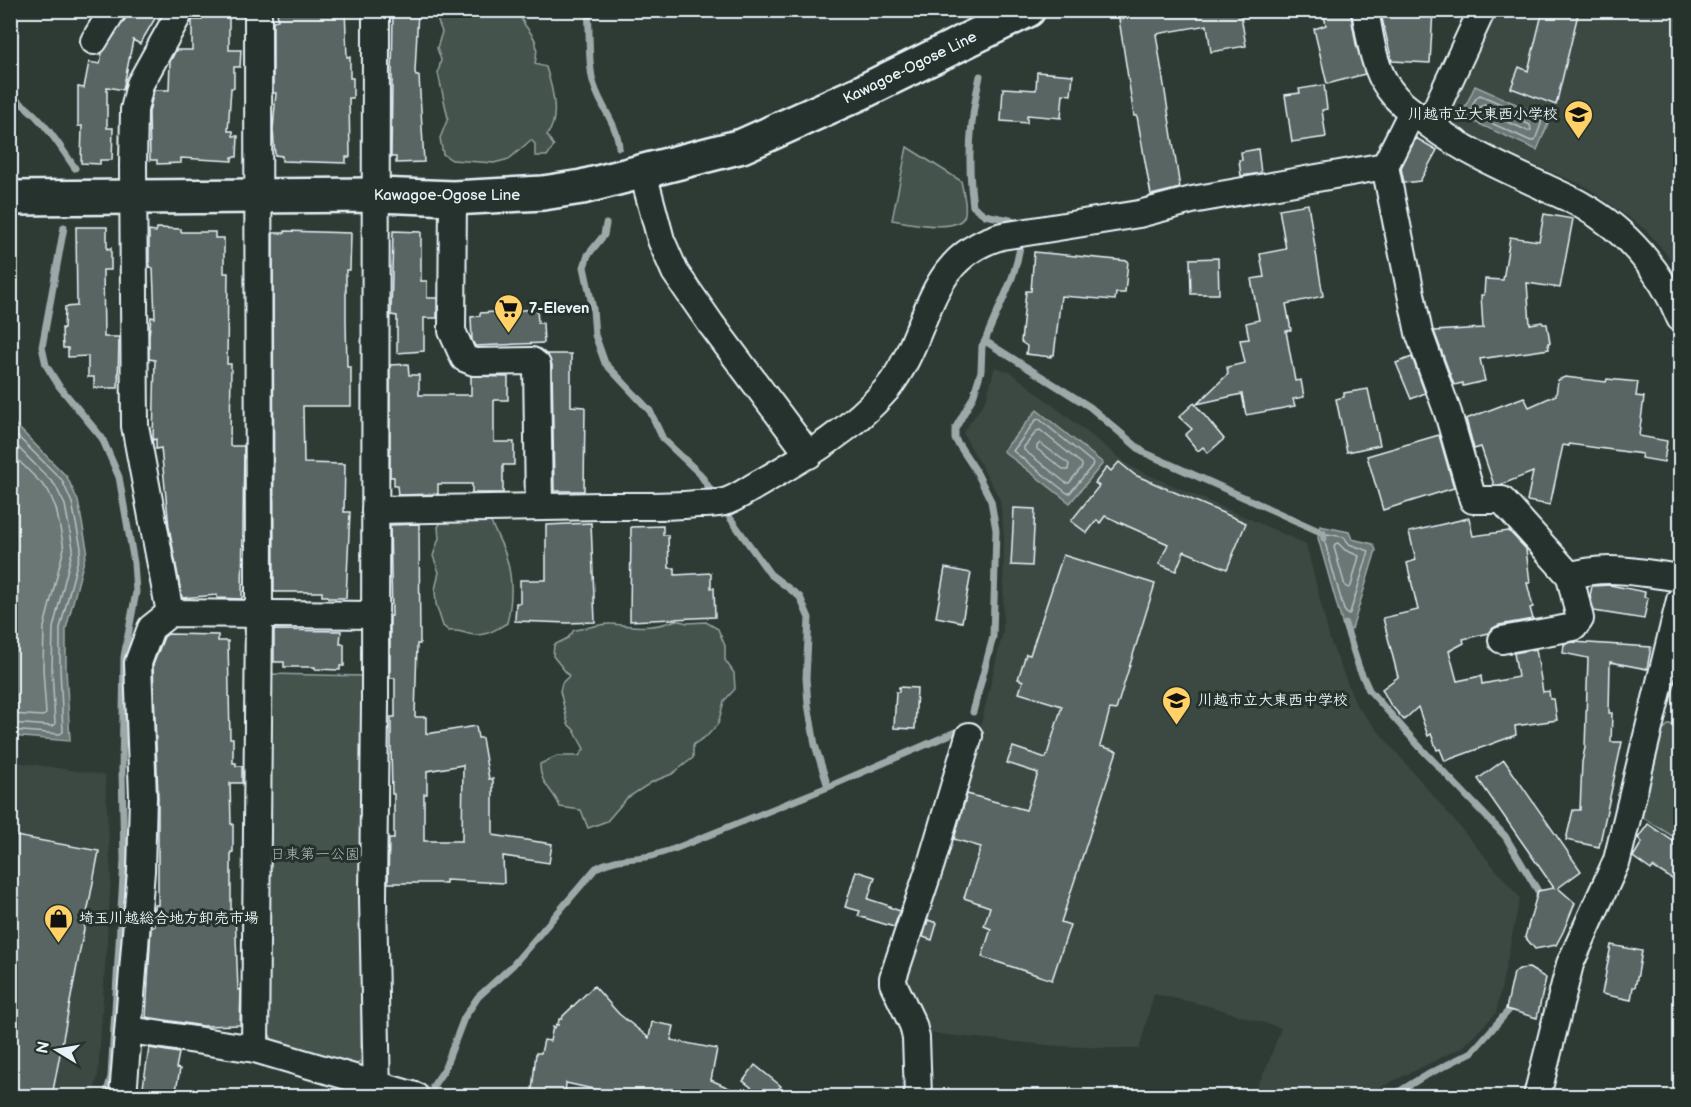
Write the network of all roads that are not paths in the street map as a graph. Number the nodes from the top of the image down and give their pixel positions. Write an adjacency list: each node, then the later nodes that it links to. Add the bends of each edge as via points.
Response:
1 (113, 10): 8 (street)
2 (181, 10): 13 (street, via 136,96)
3 (258, 10): 14 (street)
4 (376, 10): 12 (street)
5 (1028, 10): 11 (main road, Kawagoe-Ogose Line, via 742,147)
6 (1365, 10): 9 (street, via 1380,72 1388,88)
7 (1482, 10): 9 (street)
8 (94, 41)
9 (1420, 118): 10 (street); 17 (street, via 1491,163 1604,219 1661,279)
10 (1385, 166): 18 (street, via 982,242 954,264 930,299 912,346 887,389); 21 (street, via 1419,333 1473,500 1502,500)
11 (643, 172): 16 (main road, Kawagoe-Ogose Line, via 543,193); 18 (street, via 661,240 675,272)
12 (377, 195): 14 (main road, Kawagoe-Ogose Line); 16 (main road, Kawagoe-Ogose Line); 20 (street)
13 (133, 197): 14 (main road, Kawagoe-Ogose Line); 15 (main road, Kawagoe-Ogose Line); 24 (street, via 135,426)
14 (259, 197): 25 (street)
15 (10, 198)
16 (453, 198): 19 (street, via 452,331 464,358 474,362 532,361 537,365)
17 (1680, 318)
18 (808, 455): 19 (street, via 719,502)
19 (539, 507): 20 (street)
20 (375, 510): 26 (street)
21 (1570, 576): 22 (street, via 1597,570); 27 (street, via 1580,619 1577,626)
22 (1680, 578)
23 (1680, 600): 35 (street, via 1617,860 1570,964)
24 (170, 613): 25 (street); 29 (street, via 151,628 138,663 143,797)
25 (259, 613): 26 (street); 30 (street)
26 (375, 615): 31 (street, via 373,897)
27 (1502, 640)
28 (969, 736): 34 (street, via 893,978 916,1038)
29 (129, 1030): 30 (street); 32 (street)
30 (255, 1049): 31 (street)
31 (377, 1091): 33 (street)
32 (123, 1096)
33 (414, 1096)
34 (918, 1096)
35 (1537, 1096)

